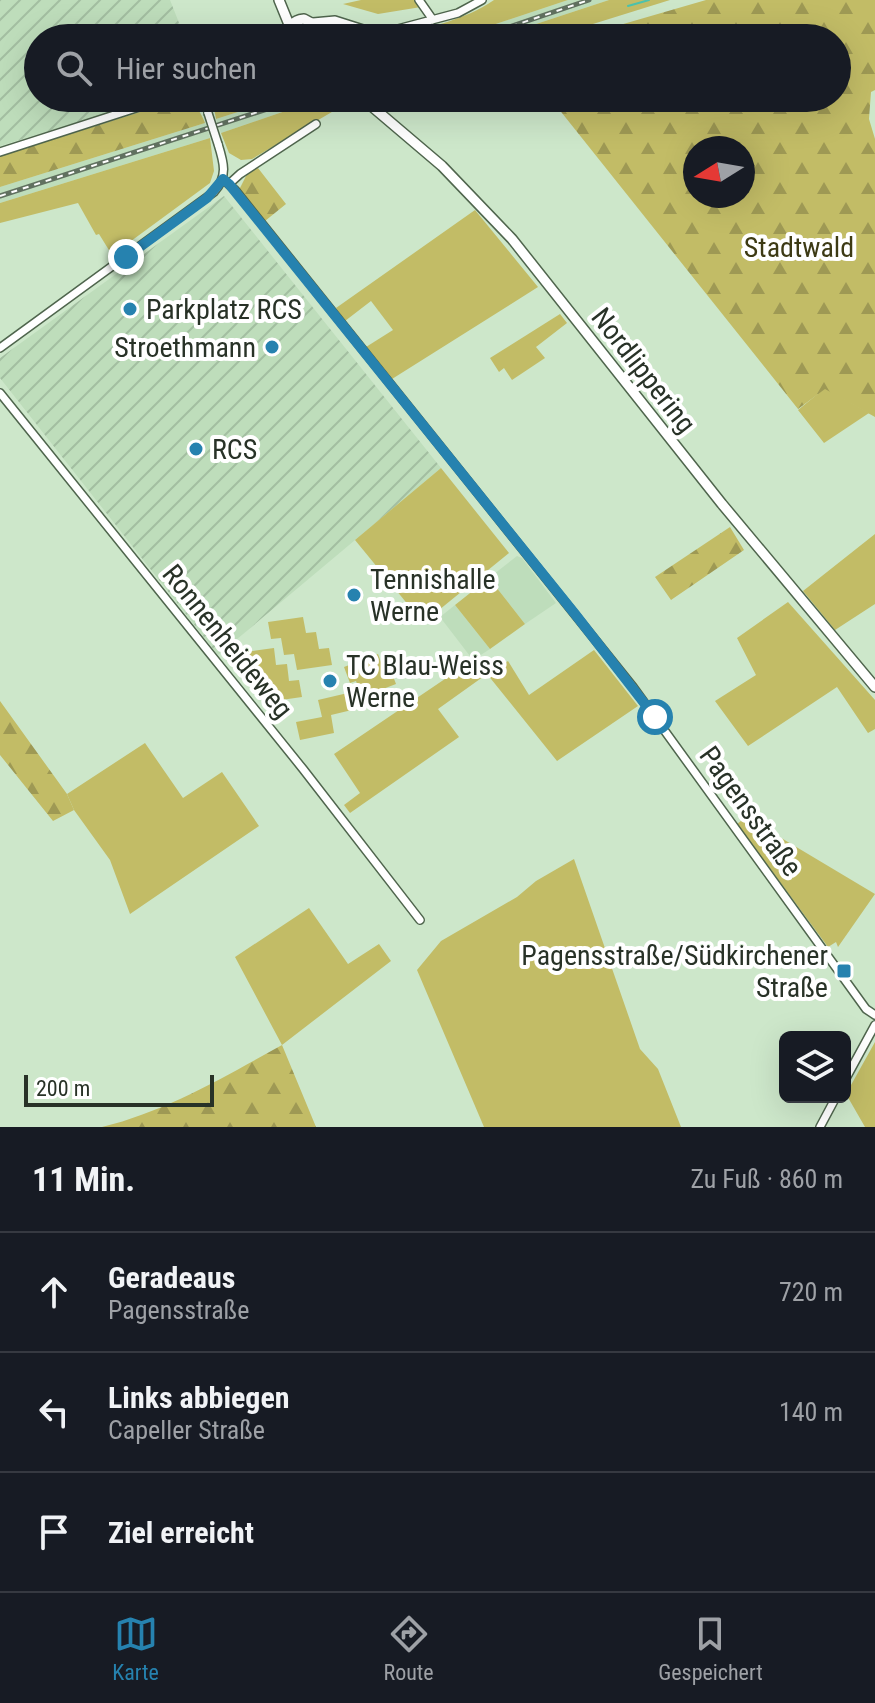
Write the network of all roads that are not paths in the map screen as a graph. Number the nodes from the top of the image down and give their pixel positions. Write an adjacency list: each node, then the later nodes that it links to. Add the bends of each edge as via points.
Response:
1 (280, 0): 4 (main road); 7 (main road)
2 (419, 0): 5 (street)
3 (482, 0): 5 (street)
4 (299, 20): 6 (main road); 8 (main road)
5 (433, 20): 10 (street)
6 (313, 22): 9 (street)
7 (289, 24)
8 (294, 24)
9 (346, 24)
10 (418, 24)
11 (124, 112): 15 (street)
12 (208, 112): 16 (street, bridge)
13 (377, 112): 19 (main road, Nordlippering, via 442,166 512,239)
14 (316, 124): 16 (street)
15 (0, 152)
16 (226, 182): 17 (street); 21 (street, Pagensstraße, via 633,687)
17 (0, 348)
18 (0, 393): 20 (street, Ronnenheideweg)
19 (875, 687)
20 (420, 920)
21 (875, 1015)
22 (875, 1025): 23 (street)
23 (851, 1069)
24 (833, 1103): 25 (street)
25 (820, 1127)

